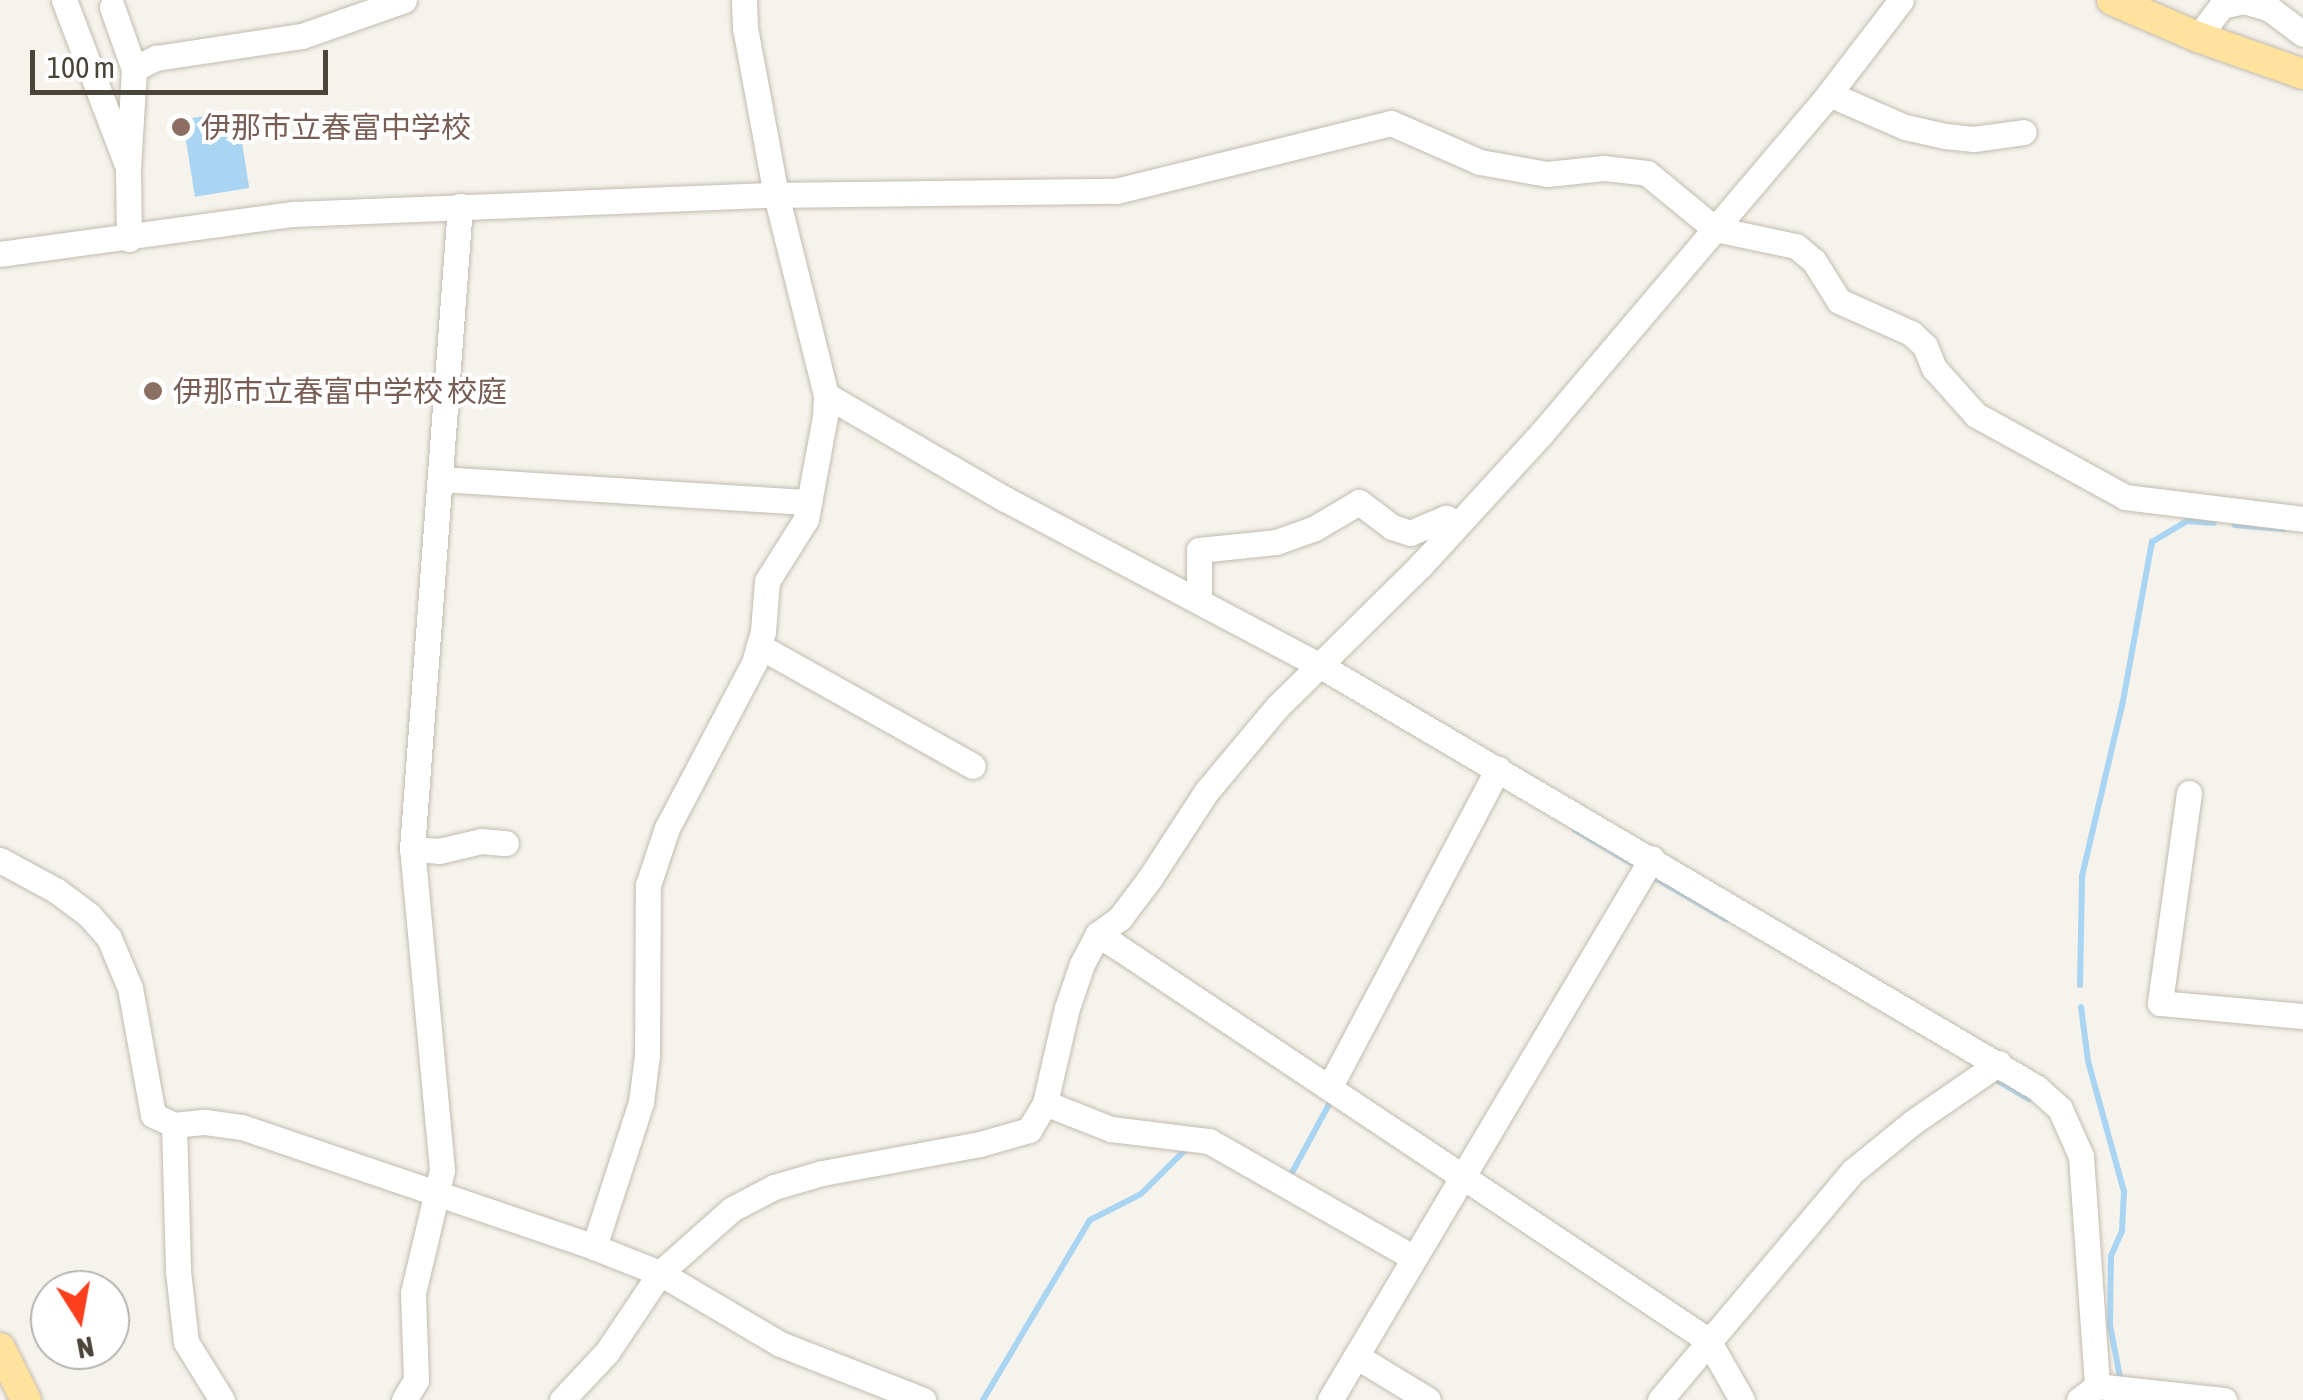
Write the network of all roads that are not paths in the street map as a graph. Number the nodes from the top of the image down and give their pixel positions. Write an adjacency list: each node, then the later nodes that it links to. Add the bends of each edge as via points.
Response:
1 (64, 0): 13 (street)
2 (404, 0): 9 (street, via 302,36 156,58)
3 (744, 0): 14 (street)
4 (1901, 0): 11 (street)
5 (2112, 0): 8 (main road)
6 (112, 7): 9 (street)
7 (2303, 34): 8 (street, via 2270,9 2244,1 2221,6)
8 (2198, 37): 10 (main road)
9 (134, 70): 13 (street)
10 (2303, 74)
11 (1829, 94): 12 (street, via 1945,136); 16 (street)
12 (2024, 132)
13 (128, 168): 17 (street)
14 (776, 195): 15 (street); 16 (street, via 1116,191 1391,123 1480,162 1547,174 1604,168 1647,174); 19 (street)
15 (460, 206): 17 (street, via 292,214); 20 (street)
16 (1715, 230): 22 (street, via 1796,246 1839,300 1911,333 1976,415 2125,497); 23 (street)
17 (129, 239): 18 (street)
18 (0, 254)
19 (826, 395): 21 (street); 24 (street, via 1005,499)
20 (440, 479): 21 (street); 31 (street)
21 (809, 502): 25 (street, via 806,519 767,581)
22 (2303, 519)
23 (1458, 524): 24 (street, via 1446,518 1410,534 1359,502 1276,542 1199,550); 26 (street)
24 (1199, 598): 26 (street)
25 (759, 646): 27 (street); 42 (street, via 667,828 648,885 641,1102)
26 (1322, 666): 28 (street); 34 (street, via 1278,706 1206,792 1120,918)
27 (973, 766)
28 (1498, 768): 32 (street); 37 (street)
29 (2189, 793): 35 (street, via 2160,1004)
30 (506, 843): 31 (street)
31 (412, 849): 41 (street, via 440,1126)
32 (1652, 858): 36 (street); 40 (street)
33 (0, 860): 39 (street, via 58,891 109,938 130,988 148,1102 154,1115)
34 (1098, 934): 37 (street); 38 (street, via 1067,1008)
35 (2303, 1016)
36 (1999, 1063): 45 (street, via 1853,1171); 48 (street, via 2060,1109 2075,1134)
37 (1330, 1086): 40 (street)
38 (1046, 1104): 43 (street, via 1111,1129 1210,1141); 44 (street, via 1029,1130 774,1187 704,1230)
39 (174, 1125): 41 (street, via 242,1127); 50 (street, via 186,1342)
40 (1462, 1173): 43 (street); 45 (street)
41 (438, 1194): 42 (street); 51 (street, via 413,1293 416,1380)
42 (594, 1247): 44 (street)
43 (1412, 1257): 47 (street)
44 (660, 1273): 52 (street, via 607,1352); 53 (street, via 780,1344)
45 (1708, 1340): 56 (street); 57 (street)
46 (0, 1348): 49 (main road)
47 (1356, 1356): 54 (street); 55 (street)
48 (2104, 1391): 58 (street)
49 (26, 1400)
50 (222, 1400)
51 (404, 1400)
52 (562, 1400)
53 (923, 1400)
54 (1330, 1400)
55 (1428, 1400)
56 (1660, 1400)
57 (1742, 1400)
58 (2224, 1400)

